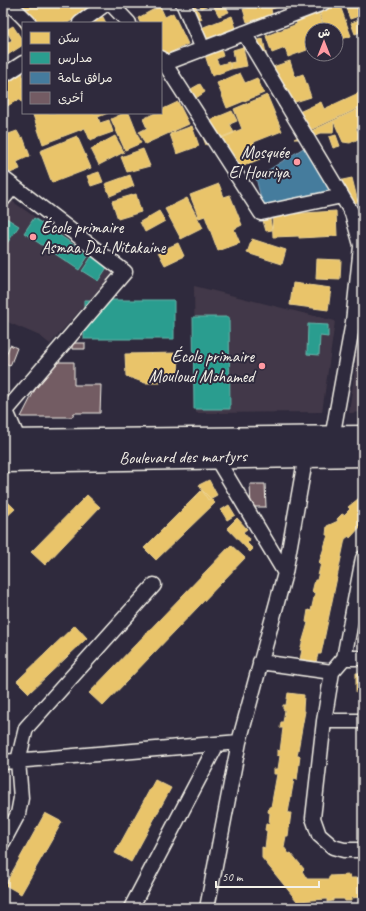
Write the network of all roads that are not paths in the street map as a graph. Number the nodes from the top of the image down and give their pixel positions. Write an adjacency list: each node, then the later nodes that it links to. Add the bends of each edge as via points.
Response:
1 (9, 3): 5 (street)
2 (108, 3): 6 (street); 7 (street)
3 (183, 3): 9 (street)
4 (323, 3): 8 (street)
5 (28, 22)
6 (81, 22)
7 (128, 22)
8 (244, 33): 9 (street); 15 (street)
9 (203, 49): 10 (street)
10 (163, 60): 15 (street, via 261,214)
11 (22, 64): 12 (street)
12 (3, 76)
13 (3, 178): 14 (street)
14 (13, 187): 16 (street); 19 (street, via 125,272)
15 (342, 196): 18 (street, via 352,213)
16 (3, 199)
17 (363, 224): 18 (street)
18 (361, 245): 20 (street, via 353,322)
19 (4, 411): 22 (street)
20 (332, 438): 21 (highway, Boulevard des martyrs); 22 (highway, Boulevard des martyrs)
21 (363, 438)
22 (11, 451): 25 (highway, Boulevard des martyrs)
23 (306, 455): 24 (highway, Boulevard des martyrs); 25 (highway, Boulevard des martyrs); 27 (street)
24 (363, 455)
25 (215, 456): 27 (street)
26 (363, 558): 29 (street)
27 (285, 573): 31 (street)
28 (154, 585): 37 (street, via 26,728)
29 (344, 658): 30 (street); 32 (street)
30 (363, 658)
31 (260, 662): 32 (street); 35 (street)
32 (332, 672): 33 (street)
33 (324, 721): 34 (street); 40 (street, via 314,824 319,835 333,846 344,850)
34 (363, 721)
35 (239, 742): 36 (street); 42 (street)
36 (217, 744): 37 (street); 41 (street)
37 (18, 761): 38 (street); 39 (street, via 21,798 18,814)
38 (3, 762)
39 (3, 842)
40 (363, 850)
41 (131, 908)
42 (207, 908)

